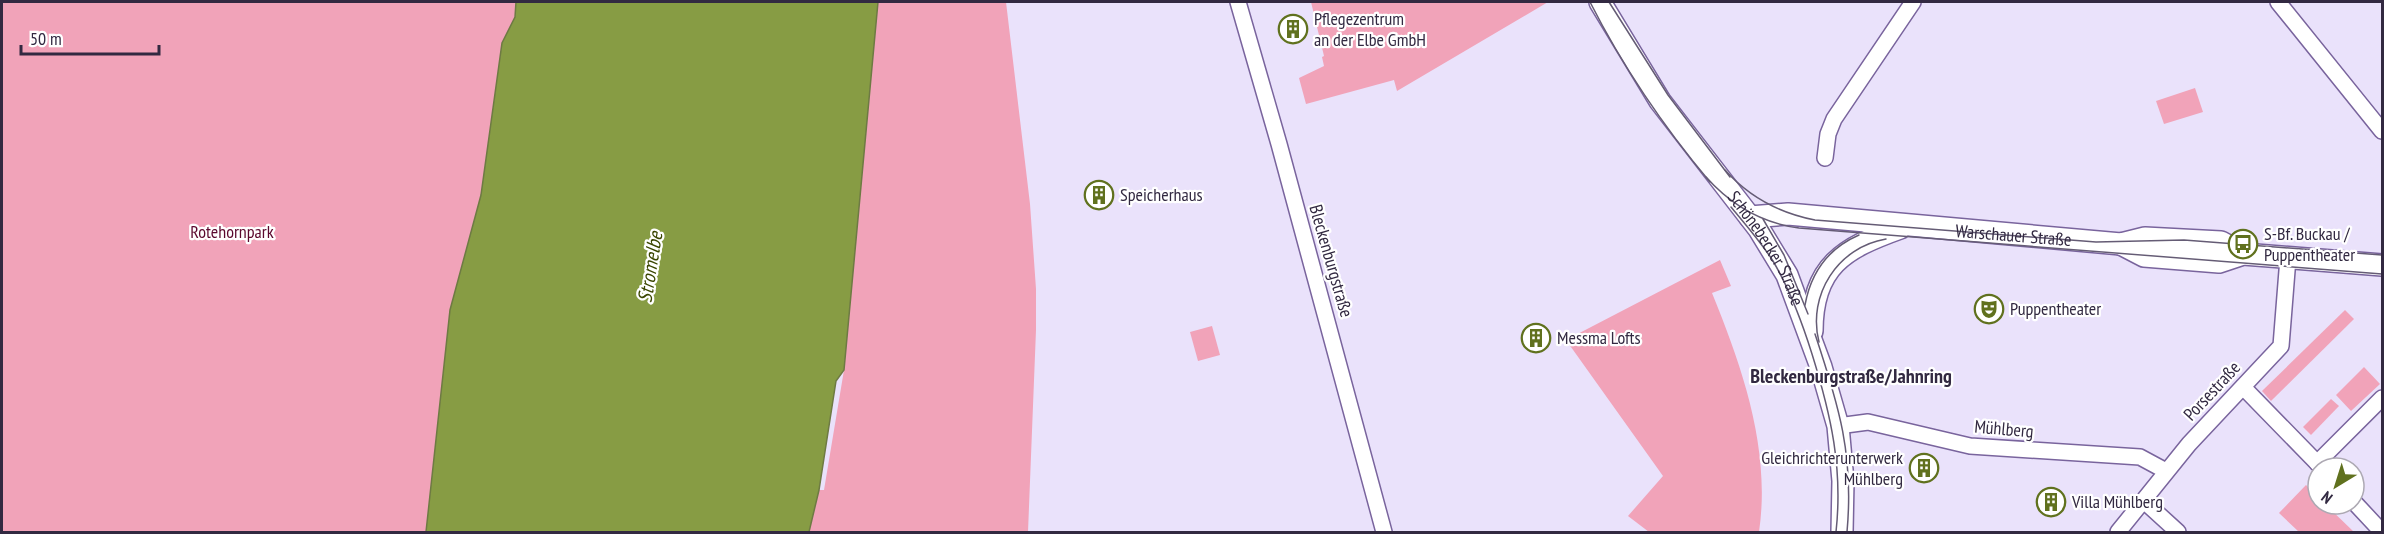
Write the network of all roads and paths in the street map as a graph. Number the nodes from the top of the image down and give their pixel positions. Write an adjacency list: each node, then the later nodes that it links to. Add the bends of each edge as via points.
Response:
1 (1238, 2): 20 (street, Bleckenburgstraße)
2 (1600, 2): 7 (main road, Schönebecker Straße, via 1660,101)
3 (1913, 2): 6 (street, via 1834,119)
4 (2278, 2): 5 (street)
5 (2382, 131)
6 (1825, 158)
7 (1750, 217): 8 (main road, Warschauer Straße, via 1788,214); 11 (main road, Schönebecker Straße, via 1781,261)
8 (1906, 226): 9 (main road, Warschauer Straße, via 2121,244 2144,256 2219,262 2243,254); 11 (main road, Warschauer Straße, via 1856,245 1831,267 1814,302)
9 (2288, 258): 10 (main road, Warschauer Straße); 12 (street, Porsestraße, via 2281,346)
10 (2382, 265)
11 (1812, 340): 14 (main road, Schönebecker Straße)
12 (2243, 387): 15 (street); 17 (street, Porsestraße)
13 (2382, 398): 16 (street)
14 (1838, 426): 17 (street, Mühlberg, via 1868,422 1970,446 2140,458); 21 (main road, Schönebecker Straße, via 1844,482)
15 (2310, 456)
16 (2327, 456)
17 (2166, 471): 18 (street, Porsestraße)
18 (2144, 501): 22 (street, Porsestraße); 23 (street)
19 (2366, 515): 24 (street)
20 (1384, 532)
21 (1842, 532)
22 (2118, 532)
23 (2178, 532)
24 (2382, 532)

